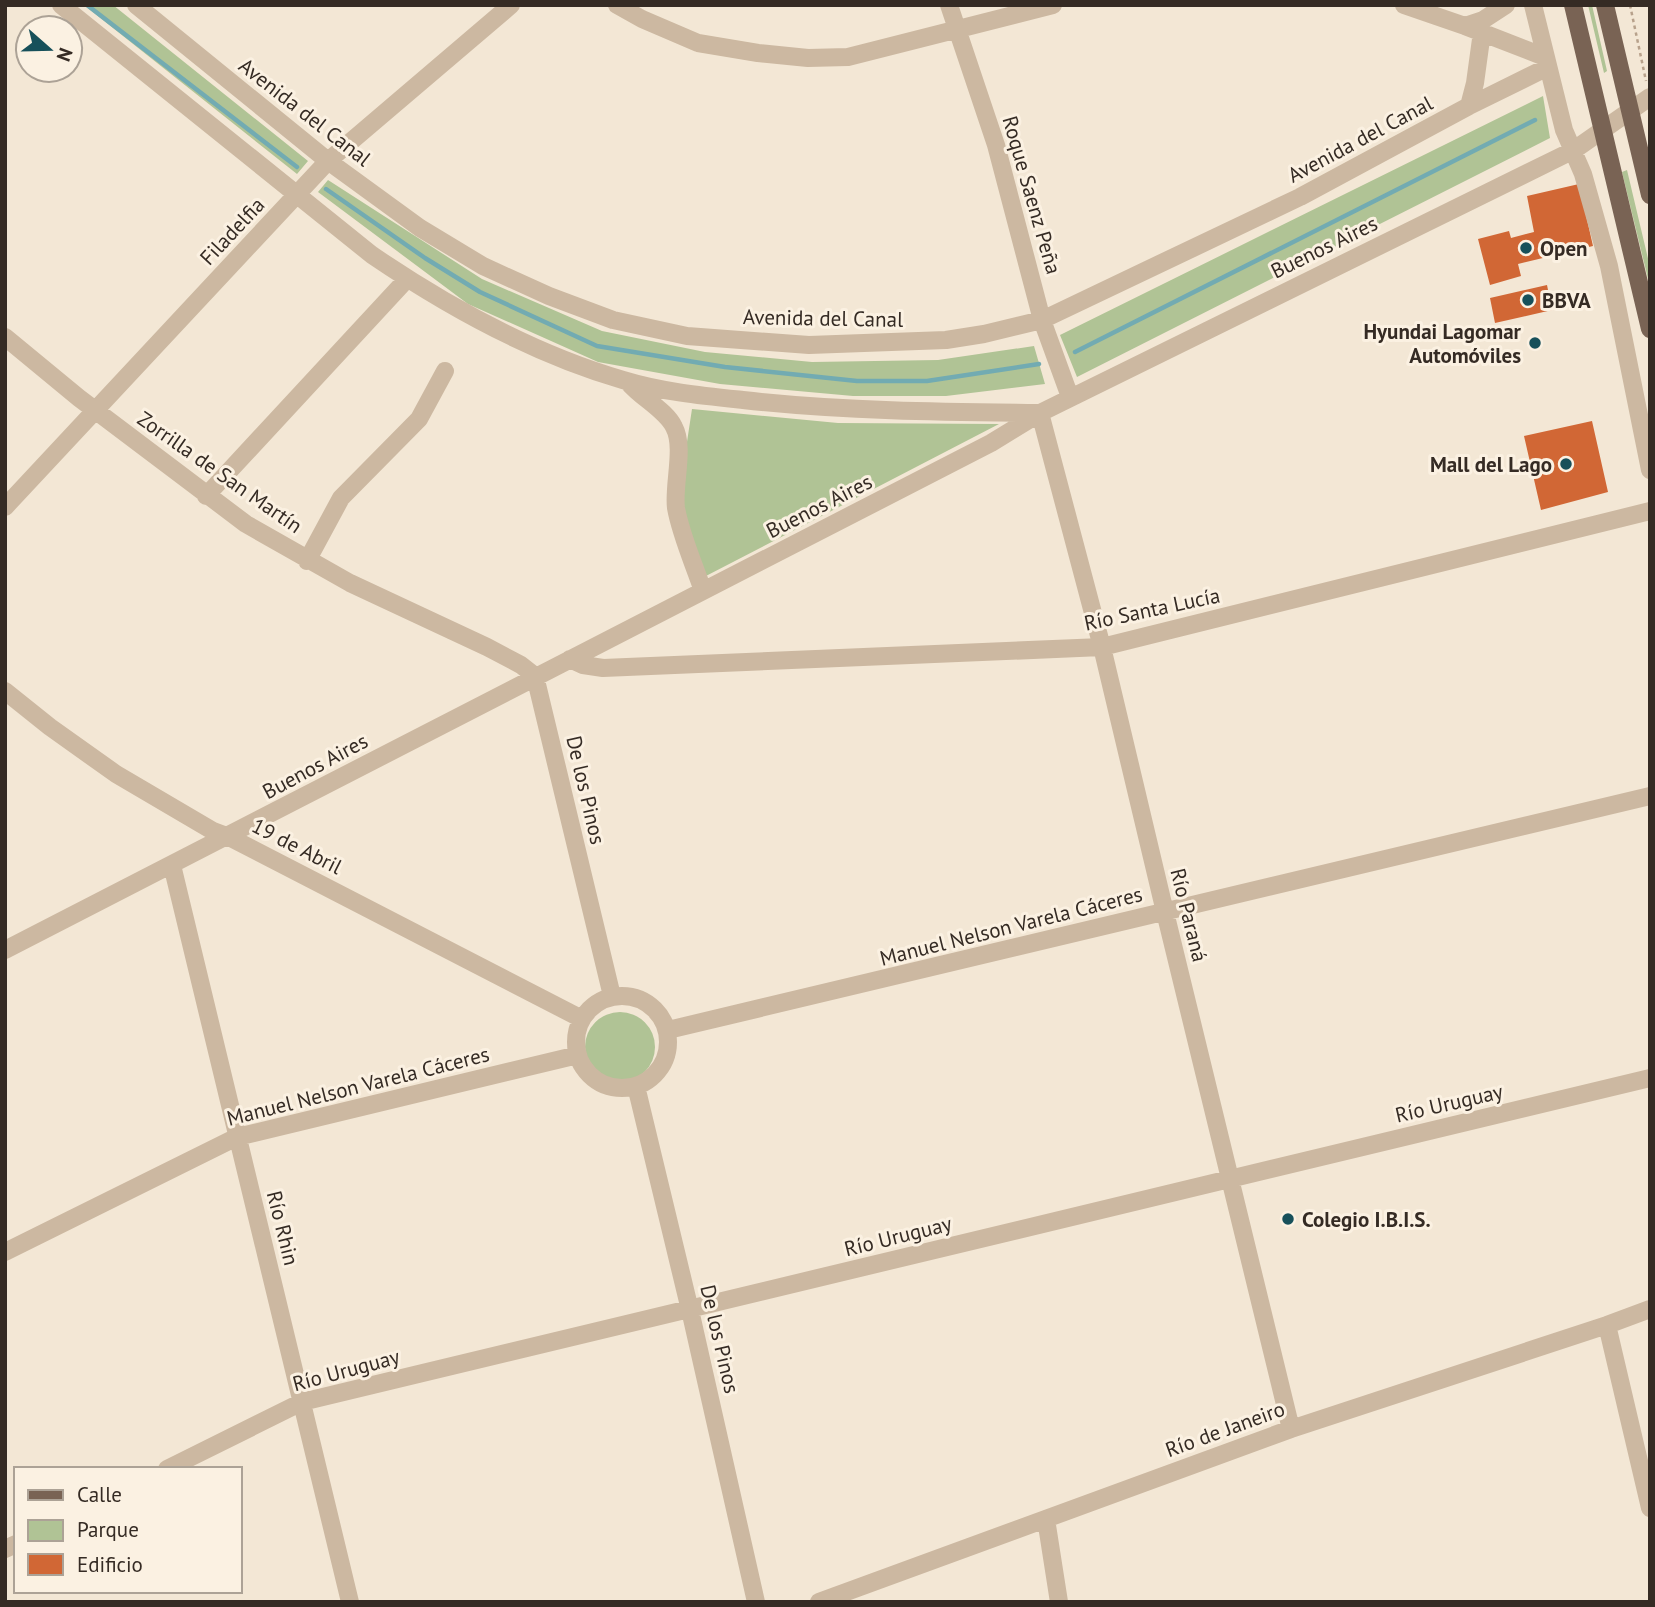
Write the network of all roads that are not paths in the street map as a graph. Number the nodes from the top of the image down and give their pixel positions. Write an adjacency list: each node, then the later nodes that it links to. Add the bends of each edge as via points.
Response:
1 (61, 5): 21 (street)
2 (136, 5): 20 (street, Avenida del Canal)
3 (511, 5): 20 (street, Filadelfia)
4 (617, 5): 13 (street, via 698,43 808,58 848,57)
5 (949, 5): 13 (street, Roque Saenz Peña)
6 (1052, 5): 13 (street)
7 (1405, 5): 12 (street)
8 (1506, 5): 12 (street)
9 (1533, 5): 14 (street)
10 (1573, 5): 18 (main road)
11 (1605, 5): 17 (main road)
12 (1474, 29): 14 (street); 16 (street, via 1475,83)
13 (958, 30): 26 (street, Roque Saenz Peña, via 996,145)
14 (1546, 62): 16 (street, Avenida del Canal); 19 (street, via 1563,130)
15 (1649, 97): 17 (street, Buenos Aires)
16 (1469, 106): 26 (street, Avenida del Canal, via 1300,197)
17 (1631, 112): 18 (street, Buenos Aires); 22 (main road)
18 (1604, 131): 19 (street, Buenos Aires); 25 (main road)
19 (1574, 150): 23 (street); 31 (street, Buenos Aires)
20 (328, 161): 21 (street, Filadelfia); 26 (street, Avenida del Canal, via 483,266 549,296 638,326 687,336 809,345 946,340)
21 (297, 195): 24 (street); 32 (street, Filadelfia)
22 (1650, 195)
23 (1609, 265): 25 (street); 34 (street)
24 (407, 279): 30 (street, via 532,346); 35 (street)
25 (1639, 283): 27 (main road)
26 (1042, 320): 31 (street, Roque Saenz Peña)
27 (1650, 329)
28 (5, 337): 32 (street, Zorrilla de San Martín)
29 (445, 370): 38 (street, via 419,419 341,498)
30 (628, 382): 33 (street, via 805,407); 39 (street, via 668,417 676,430 677,508)
31 (1070, 397): 33 (street, Buenos Aires)
32 (95, 410): 35 (street, Zorrilla de San Martín); 36 (street, Filadelfia)
33 (1040, 413): 39 (street, Buenos Aires, via 991,443); 40 (street, Río Paraná)
34 (1650, 470)
35 (206, 496): 38 (street, Zorrilla de San Martín)
36 (5, 507)
37 (1650, 511): 40 (street, Río Santa Lucía)
38 (307, 561): 42 (street, Zorrilla de San Martín, via 487,647)
39 (703, 591): 41 (street, Buenos Aires)
40 (1102, 647): 41 (street, Río Santa Lucía, via 615,668); 47 (street, Río Paraná)
41 (570, 659): 42 (street, Buenos Aires)
42 (535, 677): 45 (street, Buenos Aires); 49 (street, De los Pinos)
43 (5, 691): 45 (street, 19 de Abril, via 116,774)
44 (1650, 796): 47 (street, Manuel Nelson Varela Cáceres)
45 (229, 837): 46 (street, Buenos Aires); 50 (street, 19 de Abril)
46 (172, 865): 48 (street, Buenos Aires); 55 (street, Río Rhin)
47 (1164, 912): 51 (street, Manuel Nelson Varela Cáceres); 56 (street, Río Paraná)
48 (5, 950)
49 (612, 996): 50 (street); 51 (street, via 646,1002)
50 (582, 1019): 52 (street)
51 (668, 1030): 54 (street, via 669,1045 659,1071)
52 (578, 1055): 54 (street, via 594,1079 607,1086); 55 (street, Manuel Nelson Varela Cáceres)
53 (1650, 1078): 56 (street, Río Uruguay)
54 (636, 1086): 59 (street, De los Pinos)
55 (237, 1137): 57 (street, Manuel Nelson Varela Cáceres); 61 (street, Río Rhin)
56 (1230, 1179): 59 (street, Río Uruguay); 62 (street, Río Paraná)
57 (5, 1252)
58 (1650, 1308): 60 (street, Río de Janeiro)
59 (690, 1310): 61 (street, Río Uruguay); 67 (street, De los Pinos)
60 (1607, 1325): 62 (street, Río de Janeiro); 64 (street)
61 (302, 1402): 63 (street, Río Uruguay); 66 (street, Río Rhin)
62 (1291, 1429): 65 (street, Río de Janeiro)
63 (171, 1467)
64 (1650, 1508)
65 (1046, 1519): 68 (street, Río de Janeiro); 69 (street)
66 (350, 1602)
67 (756, 1602)
68 (819, 1602)
69 (1059, 1602)

